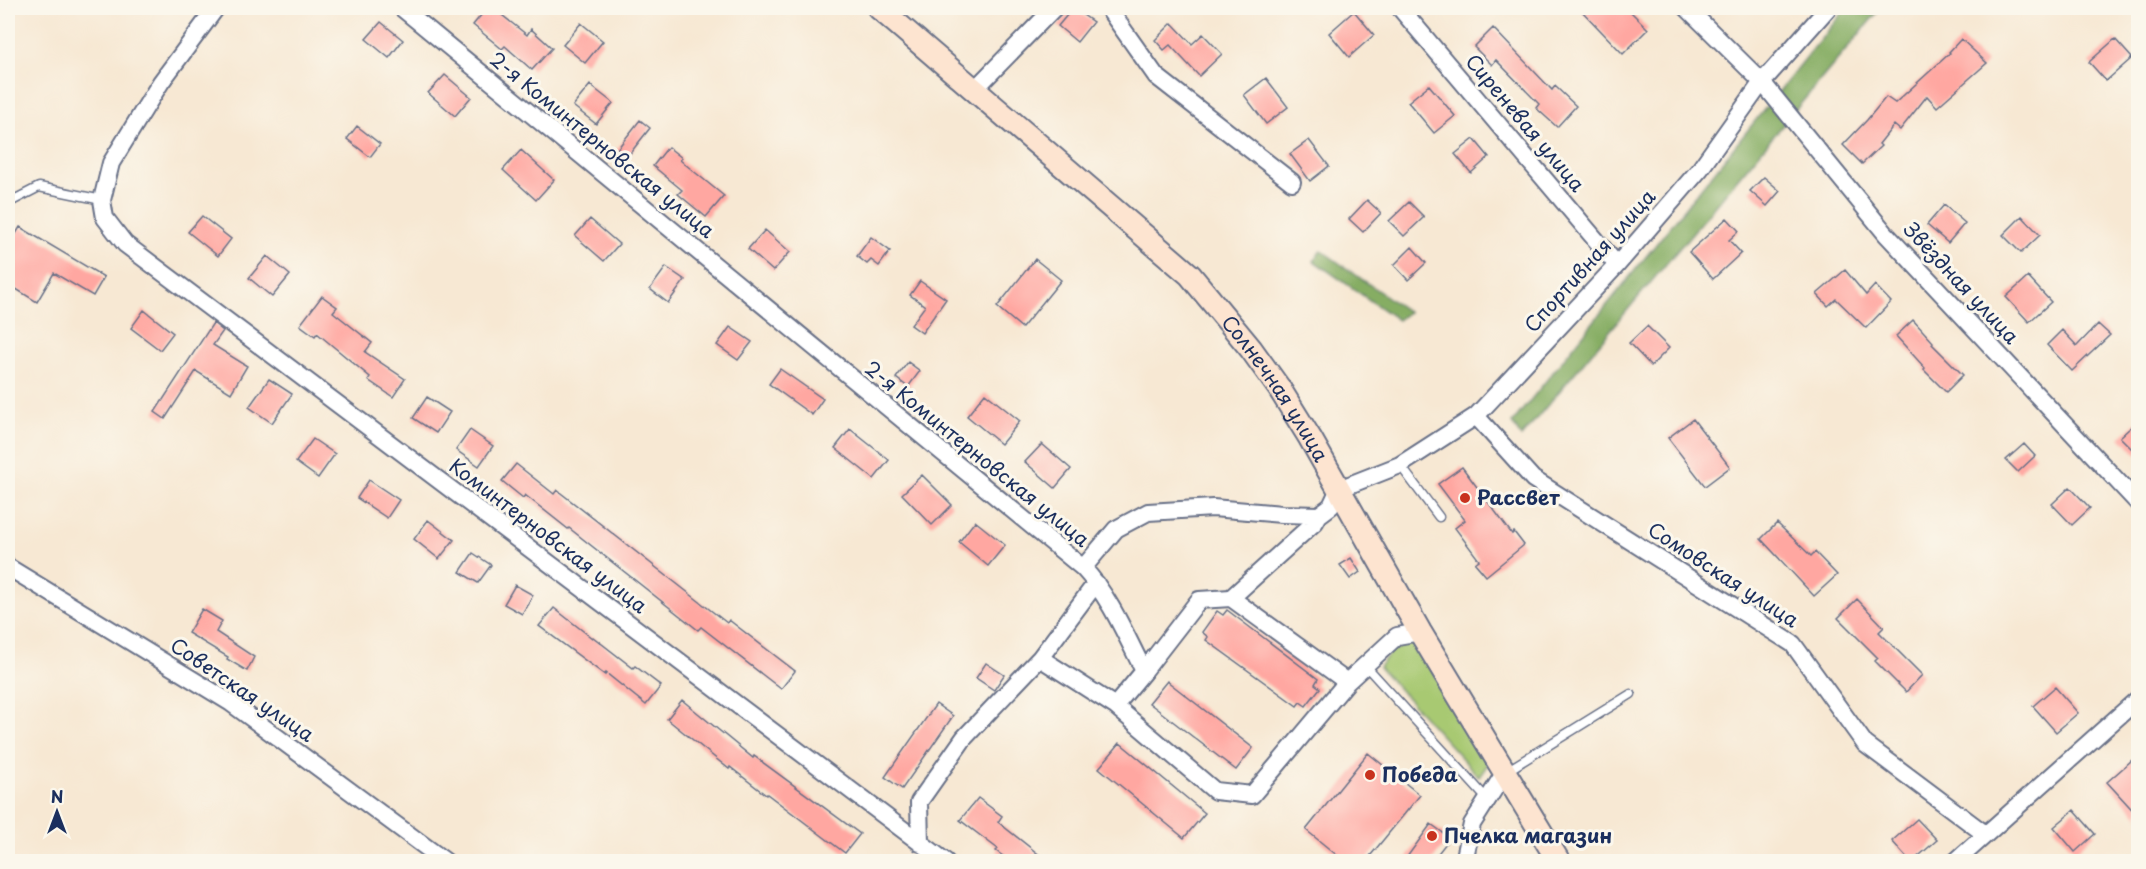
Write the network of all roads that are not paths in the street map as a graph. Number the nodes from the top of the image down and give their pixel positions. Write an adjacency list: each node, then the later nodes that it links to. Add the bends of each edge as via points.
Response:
1 (216, 8): 12 (street, via 161,82 111,162)
2 (402, 8): 22 (street, 2-я Коминтерновская улица)
3 (879, 8): 10 (street, Солнечная улица)
4 (1054, 8): 10 (street)
5 (1108, 8): 11 (street, via 1156,76)
6 (1400, 8): 14 (street, Сиреневая улица)
7 (1687, 8): 9 (street, Звёздная улица)
8 (1828, 8): 9 (street, Спортивная улица)
9 (1762, 82): 14 (street, Спортивная улица, via 1700,169); 18 (street, Звёздная улица, via 1886,234)
10 (974, 90): 17 (street, Солнечная улица, via 1190,275 1279,388)
11 (1292, 182)
12 (102, 200): 13 (lane, via 39,187); 36 (street, Коминтерновская улица, via 105,218 125,244)
13 (8, 203)
14 (1617, 265): 15 (street, Спортивная улица)
15 (1476, 416): 16 (street, Спортивная улица); 35 (street, Сомовская улица, via 1533,479 1793,644 1865,744)
16 (1400, 465): 17 (street, Спортивная улица); 20 (lane)
17 (1339, 489): 19 (street, via 1331,506); 25 (street, Солнечная улица)
18 (2139, 503)
19 (1319, 515): 22 (street, via 1213,508 1148,512 1116,529); 24 (street)
20 (1439, 518)
21 (8, 567): 37 (street, Советская улица, via 231,703)
22 (1083, 568): 23 (street, 2-я Коминтерновская улица)
23 (1096, 583): 26 (street); 28 (street, 2-я Коминтерновская улица)
24 (1231, 598): 28 (street, via 1199,600); 29 (street)
25 (1420, 632): 27 (street, via 1397,636); 33 (street, Солнечная улица)
26 (1040, 658): 32 (street); 36 (street, via 964,738 919,802)
27 (1365, 665): 29 (street); 34 (lane)
28 (1144, 671): 32 (street)
29 (1347, 682): 32 (street, via 1252,795 1215,791)
30 (1630, 694): 33 (lane)
31 (2139, 699): 35 (street)
32 (1115, 706)
33 (1505, 772): 34 (street); 40 (street, Солнечная улица)
34 (1488, 800): 39 (street, via 1472,824)
35 (1985, 834): 41 (street)
36 (921, 843): 38 (street, Коминтерновская улица)
37 (446, 861)
38 (946, 861)
39 (1464, 861)
40 (1559, 861)
41 (1956, 861)

